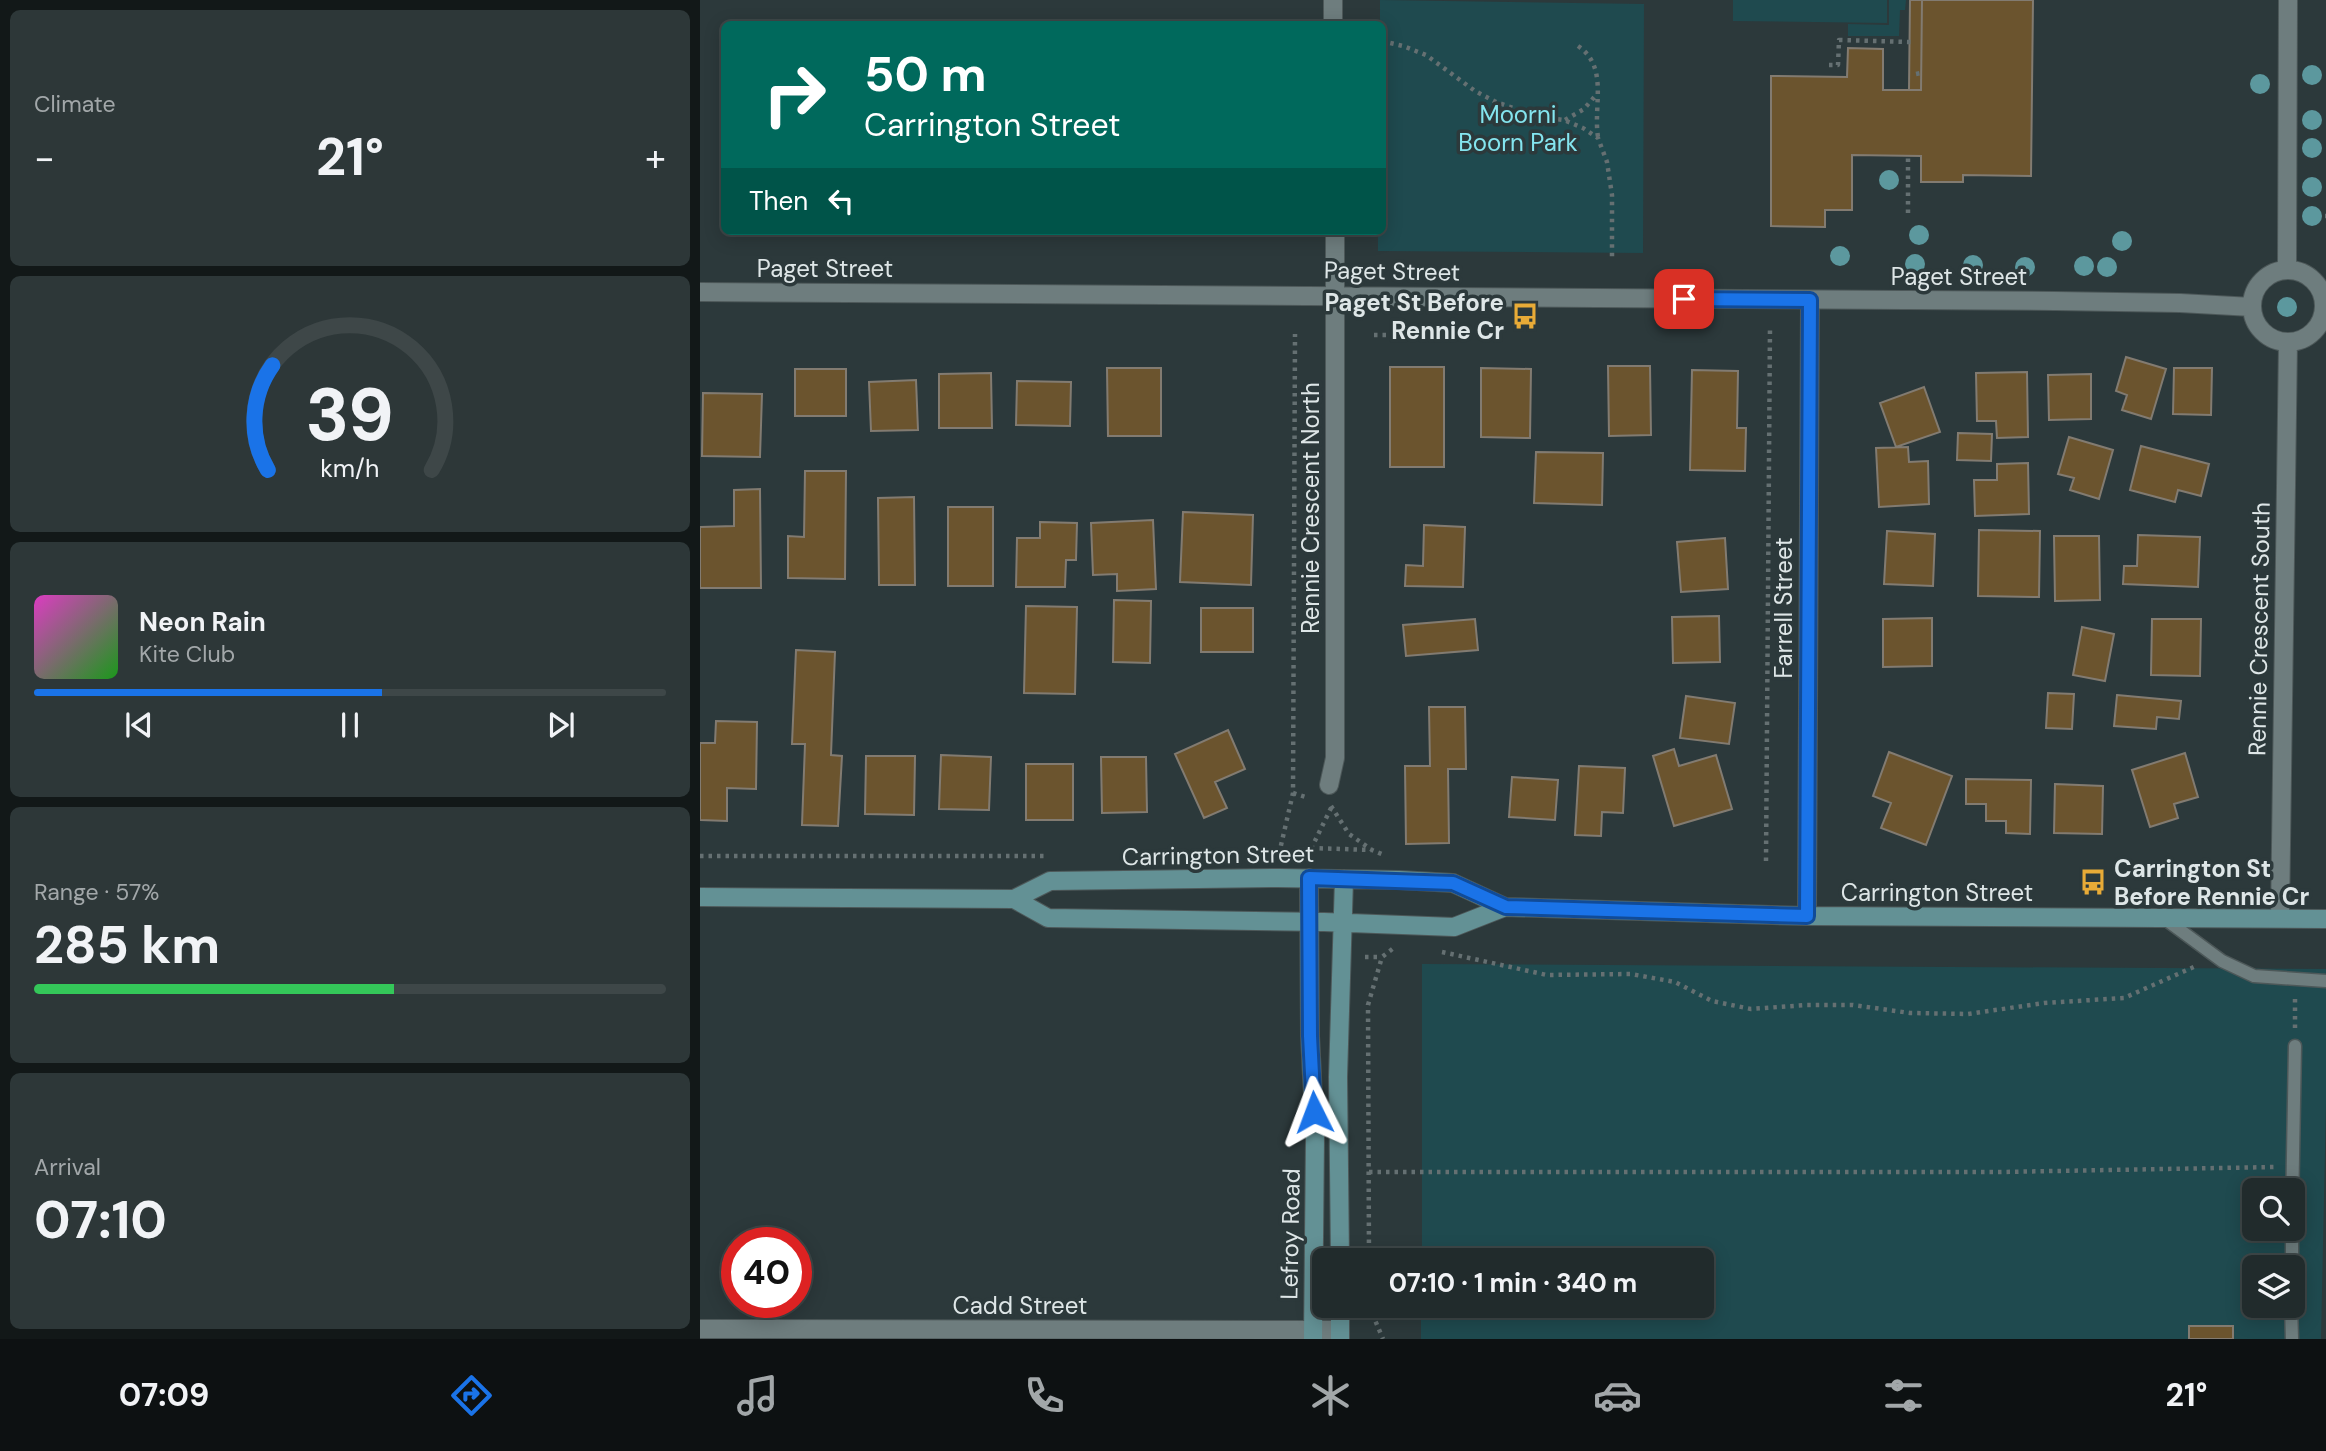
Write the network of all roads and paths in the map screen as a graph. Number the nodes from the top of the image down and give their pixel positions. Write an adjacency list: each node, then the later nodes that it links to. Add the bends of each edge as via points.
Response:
1 (1333, 0): 3 (street)
2 (2288, 0): 15 (street)
3 (1333, 21)
4 (1386, 42): 9 (path, via 1426,55 1496,102)
5 (1911, 42): 7 (path, via 1839,40 1838,65)
6 (1578, 46): 8 (path, via 1598,71)
7 (1829, 65)
8 (1597, 94): 9 (path, via 1584,109); 10 (path)
9 (1564, 120): 10 (path)
10 (1598, 138): 14 (path, via 1612,195)
11 (1908, 156): 12 (path)
12 (1908, 213)
13 (1335, 235): 17 (street, Rennie Crescent North)
14 (1612, 257)
15 (2287, 270): 19 (street, via 2308,276); 20 (street, via 2262,281)
16 (700, 292): 17 (street, Paget Street)
17 (1335, 295): 18 (street, Paget Street); 26 (street, Rennie Crescent North, via 1335,758)
18 (1810, 300): 20 (street, Paget Street); 41 (street, Farrell Street)
19 (2325, 304): 25 (street, via 2310,335)
20 (2252, 307): 25 (street, via 2263,332)
21 (1770, 326): 35 (path)
22 (1295, 334): 30 (path, via 1293,793)
23 (1374, 335): 24 (path)
24 (1399, 335)
25 (2288, 342): 43 (street, Rennie Crescent South)
26 (1329, 785): 27 (path)
27 (1332, 806): 28 (path); 29 (path, via 1349,834)
28 (1311, 848): 29 (path); 30 (path)
29 (1372, 850): 34 (path)
30 (1279, 854): 33 (path)
31 (700, 856): 32 (path)
32 (1048, 856)
33 (1271, 856)
34 (1391, 857)
35 (1766, 861)
36 (1309, 878): 37 (main road, Carrington Street); 39 (main road, Carrington Street, via 1050,881); 45 (main road, Lefroy Road)
37 (1344, 879): 40 (main road, Carrington Street, via 1453,883); 46 (main road, Lefroy Road)
38 (700, 898): 39 (main road, Carrington Street)
39 (1014, 899): 45 (main road, Carrington Street, via 1048,918)
40 (1506, 907): 41 (main road, Carrington Street); 46 (main road, Carrington Street, via 1454,927)
41 (1807, 916): 42 (main road, Carrington Street)
42 (2163, 917): 43 (main road, Carrington Street); 52 (lane, via 2222,961 2254,976)
43 (2280, 917): 44 (main road, Carrington Street)
44 (2326, 919)
45 (1309, 921): 46 (main road, Carrington Street); 63 (main road, Lefroy Road, via 1315,1137)
46 (1343, 922): 58 (main road, Lefroy Road, via 1338,1077)
47 (1398, 946): 50 (path)
48 (1438, 951): 51 (path, via 1547,975 1631,974 1675,982 1712,1001 1751,1009 1853,1005 1956,1014 2124,998)
49 (1363, 957): 50 (path)
50 (1382, 957): 56 (path, via 1368,1005)
51 (2203, 963)
52 (2326, 981)
53 (2295, 991): 54 (path)
54 (2295, 1046): 55 (lane)
55 (2293, 1167): 56 (path); 57 (lane)
56 (1369, 1172): 59 (path)
57 (2293, 1178)
58 (1340, 1248)
59 (1369, 1248)
60 (1374, 1318): 65 (path)
61 (2291, 1318): 66 (lane)
62 (700, 1329): 63 (street, Cadd Street)
63 (1313, 1335): 64 (street, Cadd Street)
64 (1340, 1335)
65 (1383, 1339)
66 (2292, 1339)

